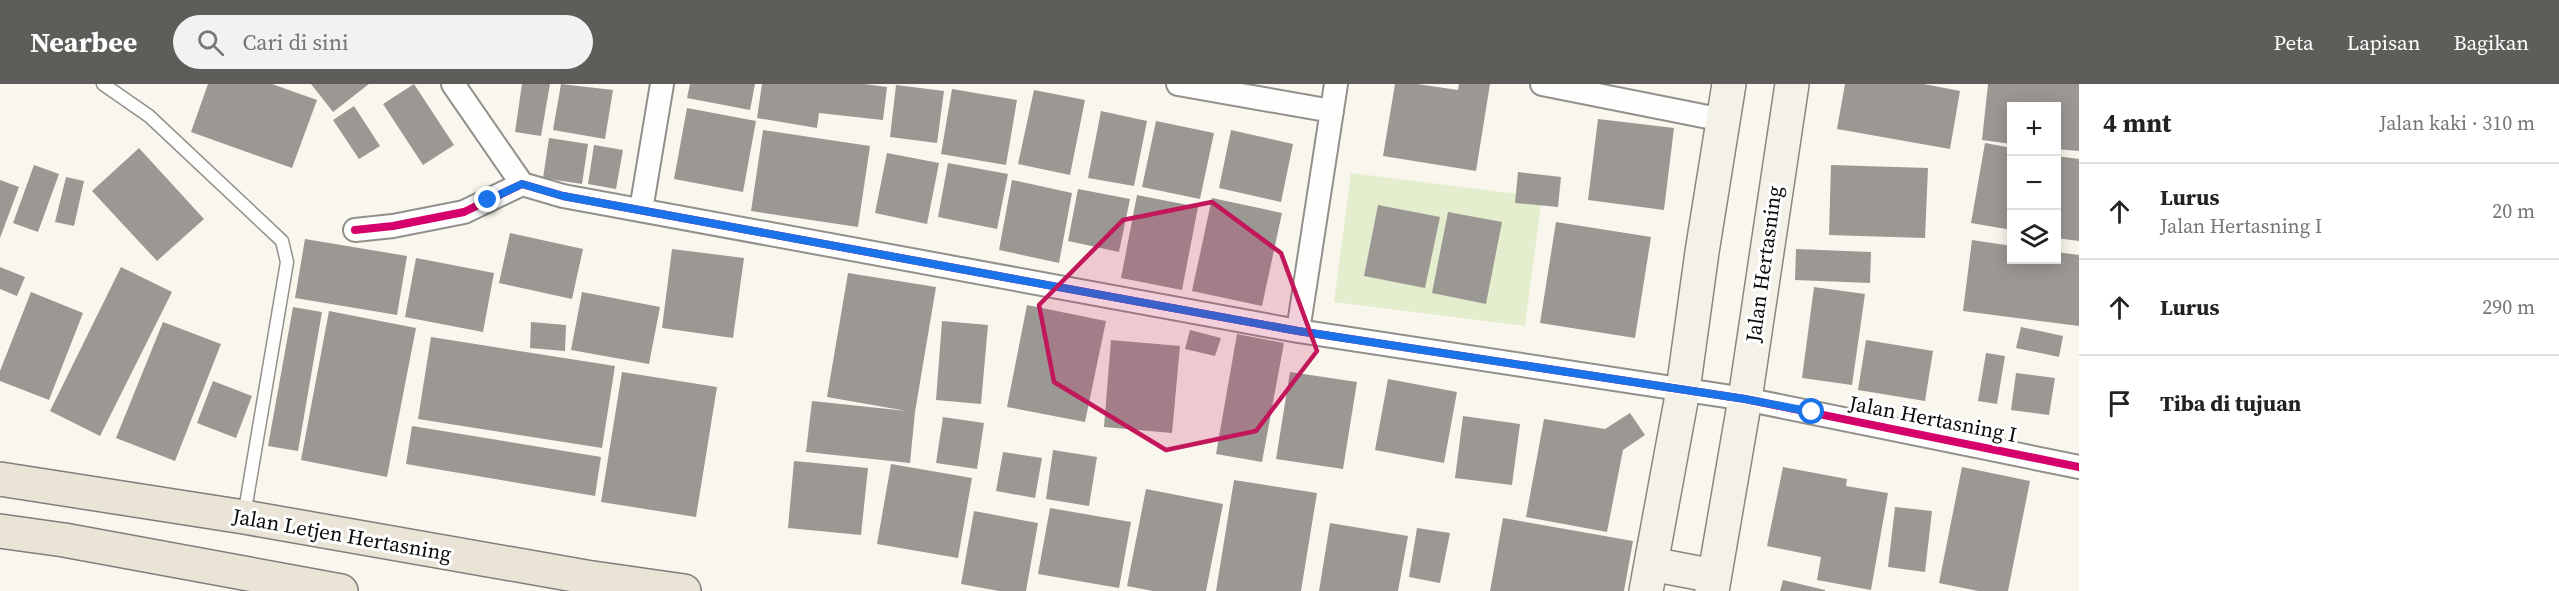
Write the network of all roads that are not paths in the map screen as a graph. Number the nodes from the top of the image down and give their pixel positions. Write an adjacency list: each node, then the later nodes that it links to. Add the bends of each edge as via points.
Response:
1 (103, 84): 19 (lane, via 149,116 282,241 287,262)
2 (453, 84): 11 (street)
3 (662, 84): 12 (street)
4 (1178, 84): 9 (street)
5 (1336, 84): 9 (street)
6 (1542, 84): 10 (street)
7 (1730, 84): 10 (street)
8 (1792, 84): 16 (street, Jalan Hertasning)
9 (1332, 111): 14 (street)
10 (1723, 120): 15 (street)
11 (522, 184): 12 (street, Jalan Hertasning I); 13 (street, via 464,212)
12 (641, 210): 14 (street, Jalan Hertasning I)
13 (355, 230)
14 (1298, 331): 15 (street, Jalan Hertasning I)
15 (1683, 390): 16 (street, Jalan Hertasning I); 21 (street)
16 (1745, 399): 17 (street, Jalan Hertasning I); 22 (street, Jalan Hertasning)
17 (2079, 467)
18 (0, 479): 19 (main road, Jalan Letjen Hertasning)
19 (244, 517): 24 (main road, Jalan Letjen Hertasning)
20 (0, 531): 23 (main road)
21 (1649, 577): 22 (street)
22 (1713, 583)
23 (341, 591)
24 (684, 591)

